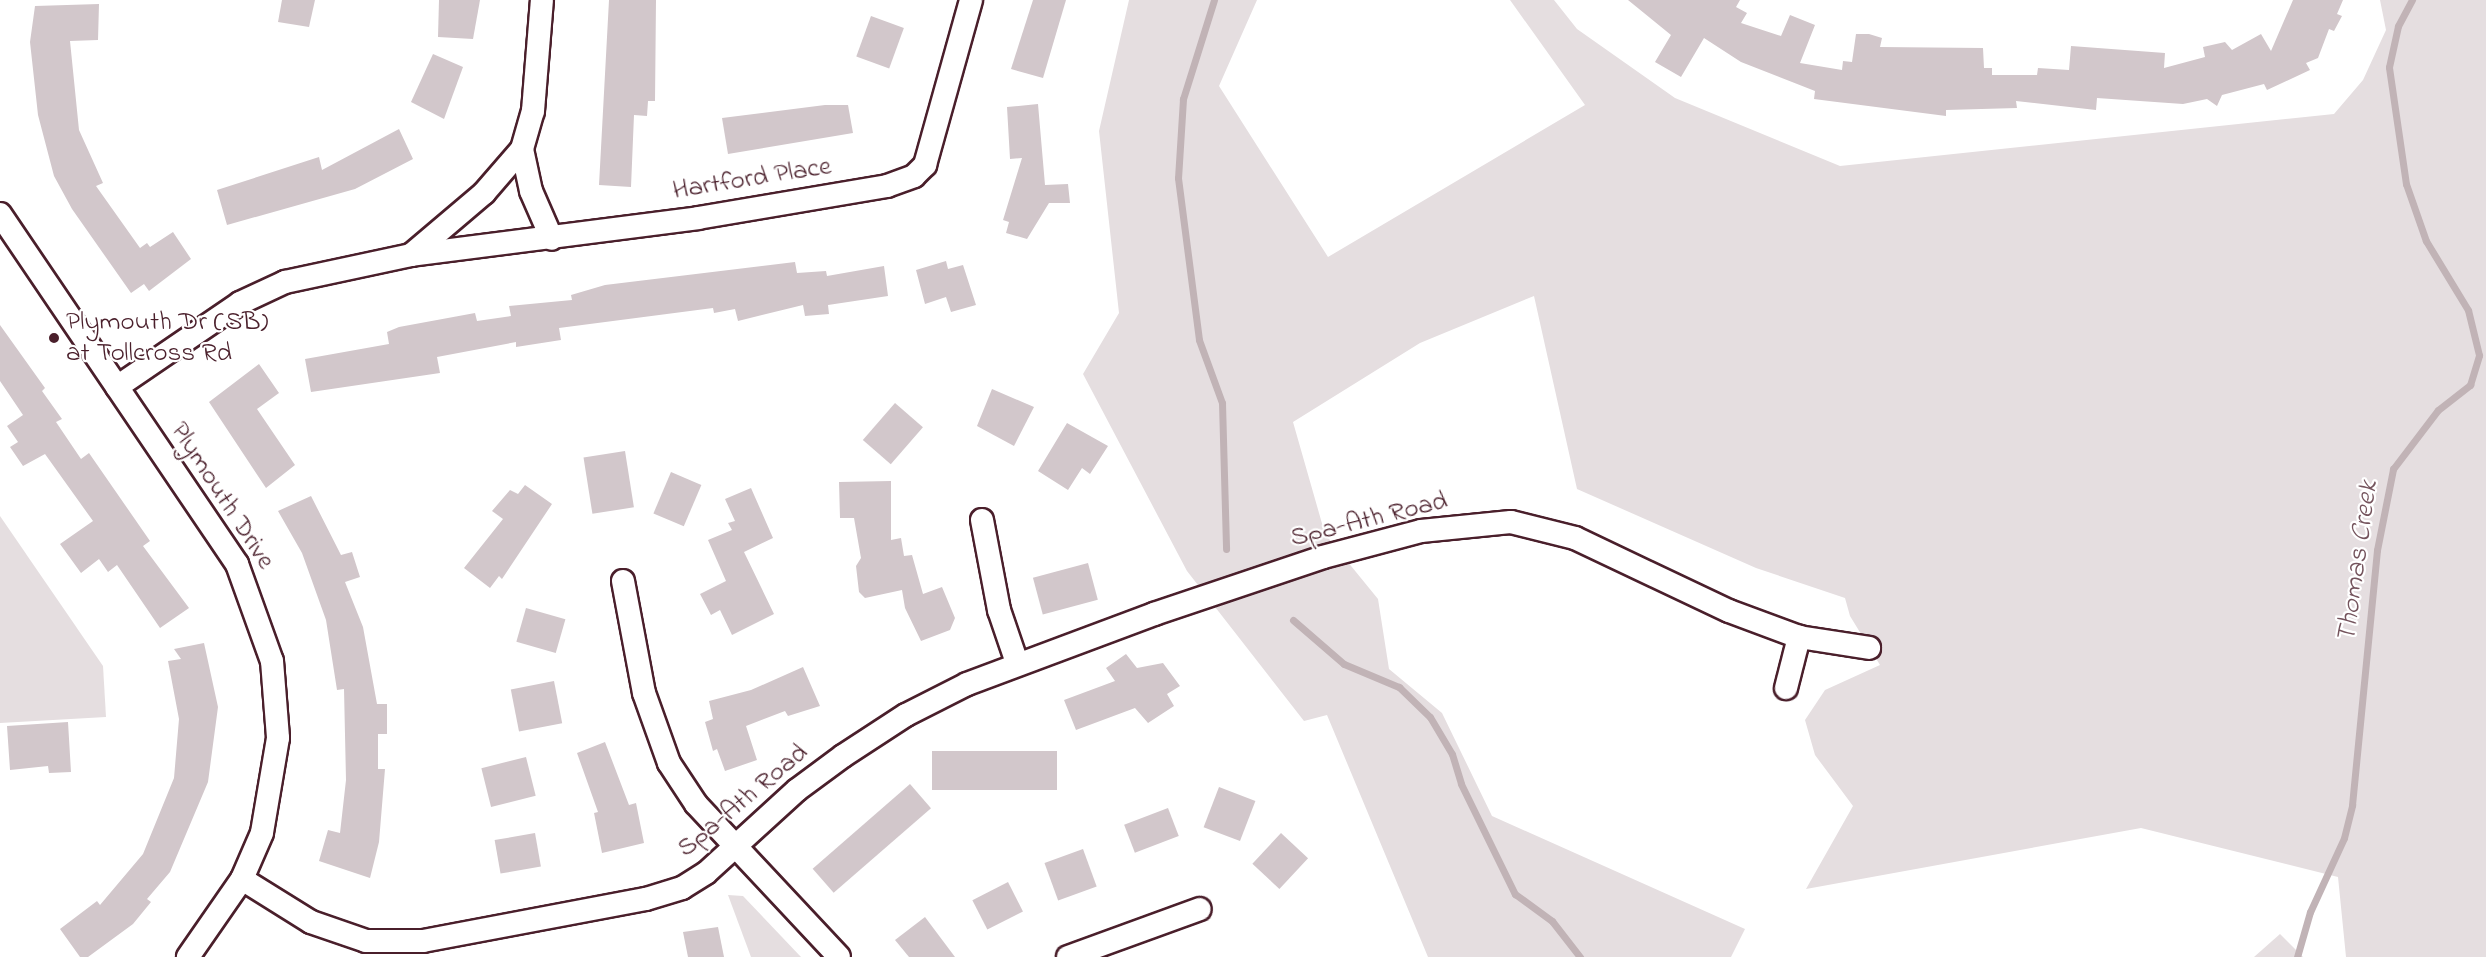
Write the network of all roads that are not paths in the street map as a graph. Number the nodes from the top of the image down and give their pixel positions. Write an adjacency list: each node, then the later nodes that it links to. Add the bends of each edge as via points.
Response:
1 (542, 0): 3 (street, via 533,111)
2 (971, 0): 5 (street, Hartford Place, via 925,165 915,176 886,186)
3 (522, 149): 5 (street, via 531,191); 6 (street, via 484,193)
4 (3, 228): 7 (street, Plymouth Drive)
5 (552, 239): 6 (street, Hartford Place)
6 (411, 255): 7 (street, Hartford Place, via 285,282 240,303)
7 (117, 387): 15 (street, Plymouth Drive, via 237,564 272,661 277,699 275,768 262,833)
8 (982, 520): 12 (street, via 999,609)
9 (623, 581): 14 (street, via 654,727 669,763 696,804)
10 (1799, 637): 11 (street, Spa-Ath Road); 12 (street, Spa-Ath Road, via 1729,611 1575,538 1511,522 1421,531 1323,557); 13 (street)
11 (1869, 648)
12 (1017, 663): 14 (street, Spa-Ath Road, via 906,715 843,756 797,790)
13 (1786, 688)
14 (735, 847): 15 (street, Spa-Ath Road, via 682,888 423,941 366,941 311,922); 18 (street)
15 (242, 879): 17 (street, Plymouth Drive)
16 (1200, 909): 19 (street)
17 (188, 957)
18 (839, 957)
19 (1068, 957)

